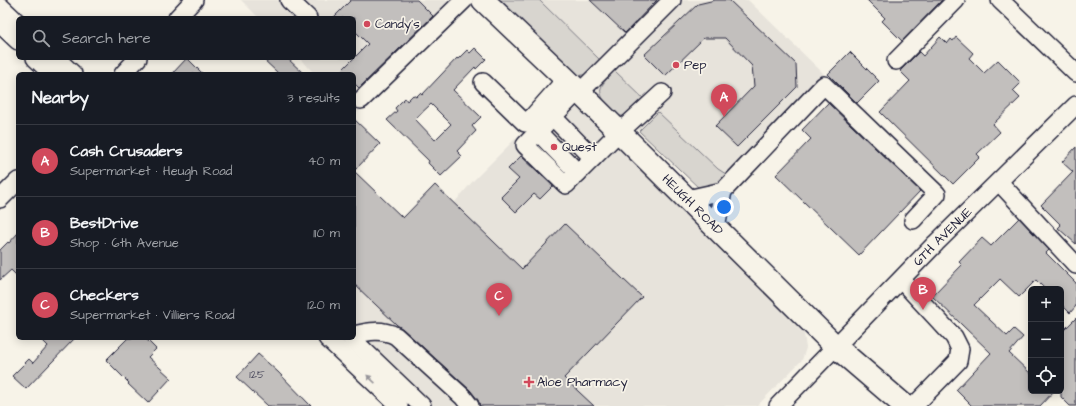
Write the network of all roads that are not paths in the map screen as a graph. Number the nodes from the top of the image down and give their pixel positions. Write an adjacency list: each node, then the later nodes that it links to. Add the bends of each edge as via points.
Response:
1 (194, 0): 9 (street)
2 (289, 0): 10 (street)
3 (464, 0): 25 (street)
4 (483, 0): 23 (main road, HEUGH ROAD)
5 (672, 0): 23 (street)
6 (956, 0): 17 (street)
7 (1000, 0): 21 (street)
8 (0, 6): 11 (street)
9 (179, 16)
10 (306, 16)
11 (16, 21)
12 (0, 24): 13 (street)
13 (16, 39)
14 (38, 60): 18 (street)
15 (58, 60): 19 (street)
16 (136, 60): 20 (street)
17 (896, 61)
18 (50, 72)
19 (71, 72)
20 (125, 72)
21 (1076, 73)
22 (483, 82): 23 (street, via 525,123)
23 (574, 88): 27 (street); 28 (main road, HEUGH ROAD)
24 (662, 93): 28 (street)
25 (361, 100)
26 (1076, 105): 30 (street, 6TH AVENUE)
27 (542, 128): 29 (street); 29 (street, via 525,145 566,185)
28 (619, 133): 29 (street); 34 (main road, HEUGH ROAD)
29 (582, 169)
30 (999, 182): 37 (street); 38 (street, 6TH AVENUE)
31 (16, 183): 33 (street)
32 (723, 191): 34 (street); 35 (street, via 824,85 937,194); 36 (street)
33 (0, 199)
34 (687, 199): 36 (main road, HEUGH ROAD)
35 (913, 220)
36 (716, 227): 42 (main road, HEUGH ROAD)
37 (1076, 265)
38 (901, 280): 42 (street, 6TH AVENUE); 48 (street, via 954,337 960,349 958,361)
39 (356, 334): 45 (street, via 384,331 396,336)
40 (329, 340): 43 (street, one-way to 40)
41 (353, 340): 44 (street)
42 (835, 346): 46 (street, 6TH AVENUE); 47 (main road, HEUGH ROAD)
43 (400, 406)
44 (422, 406)
45 (470, 406)
46 (778, 406)
47 (905, 406)
48 (914, 406)

